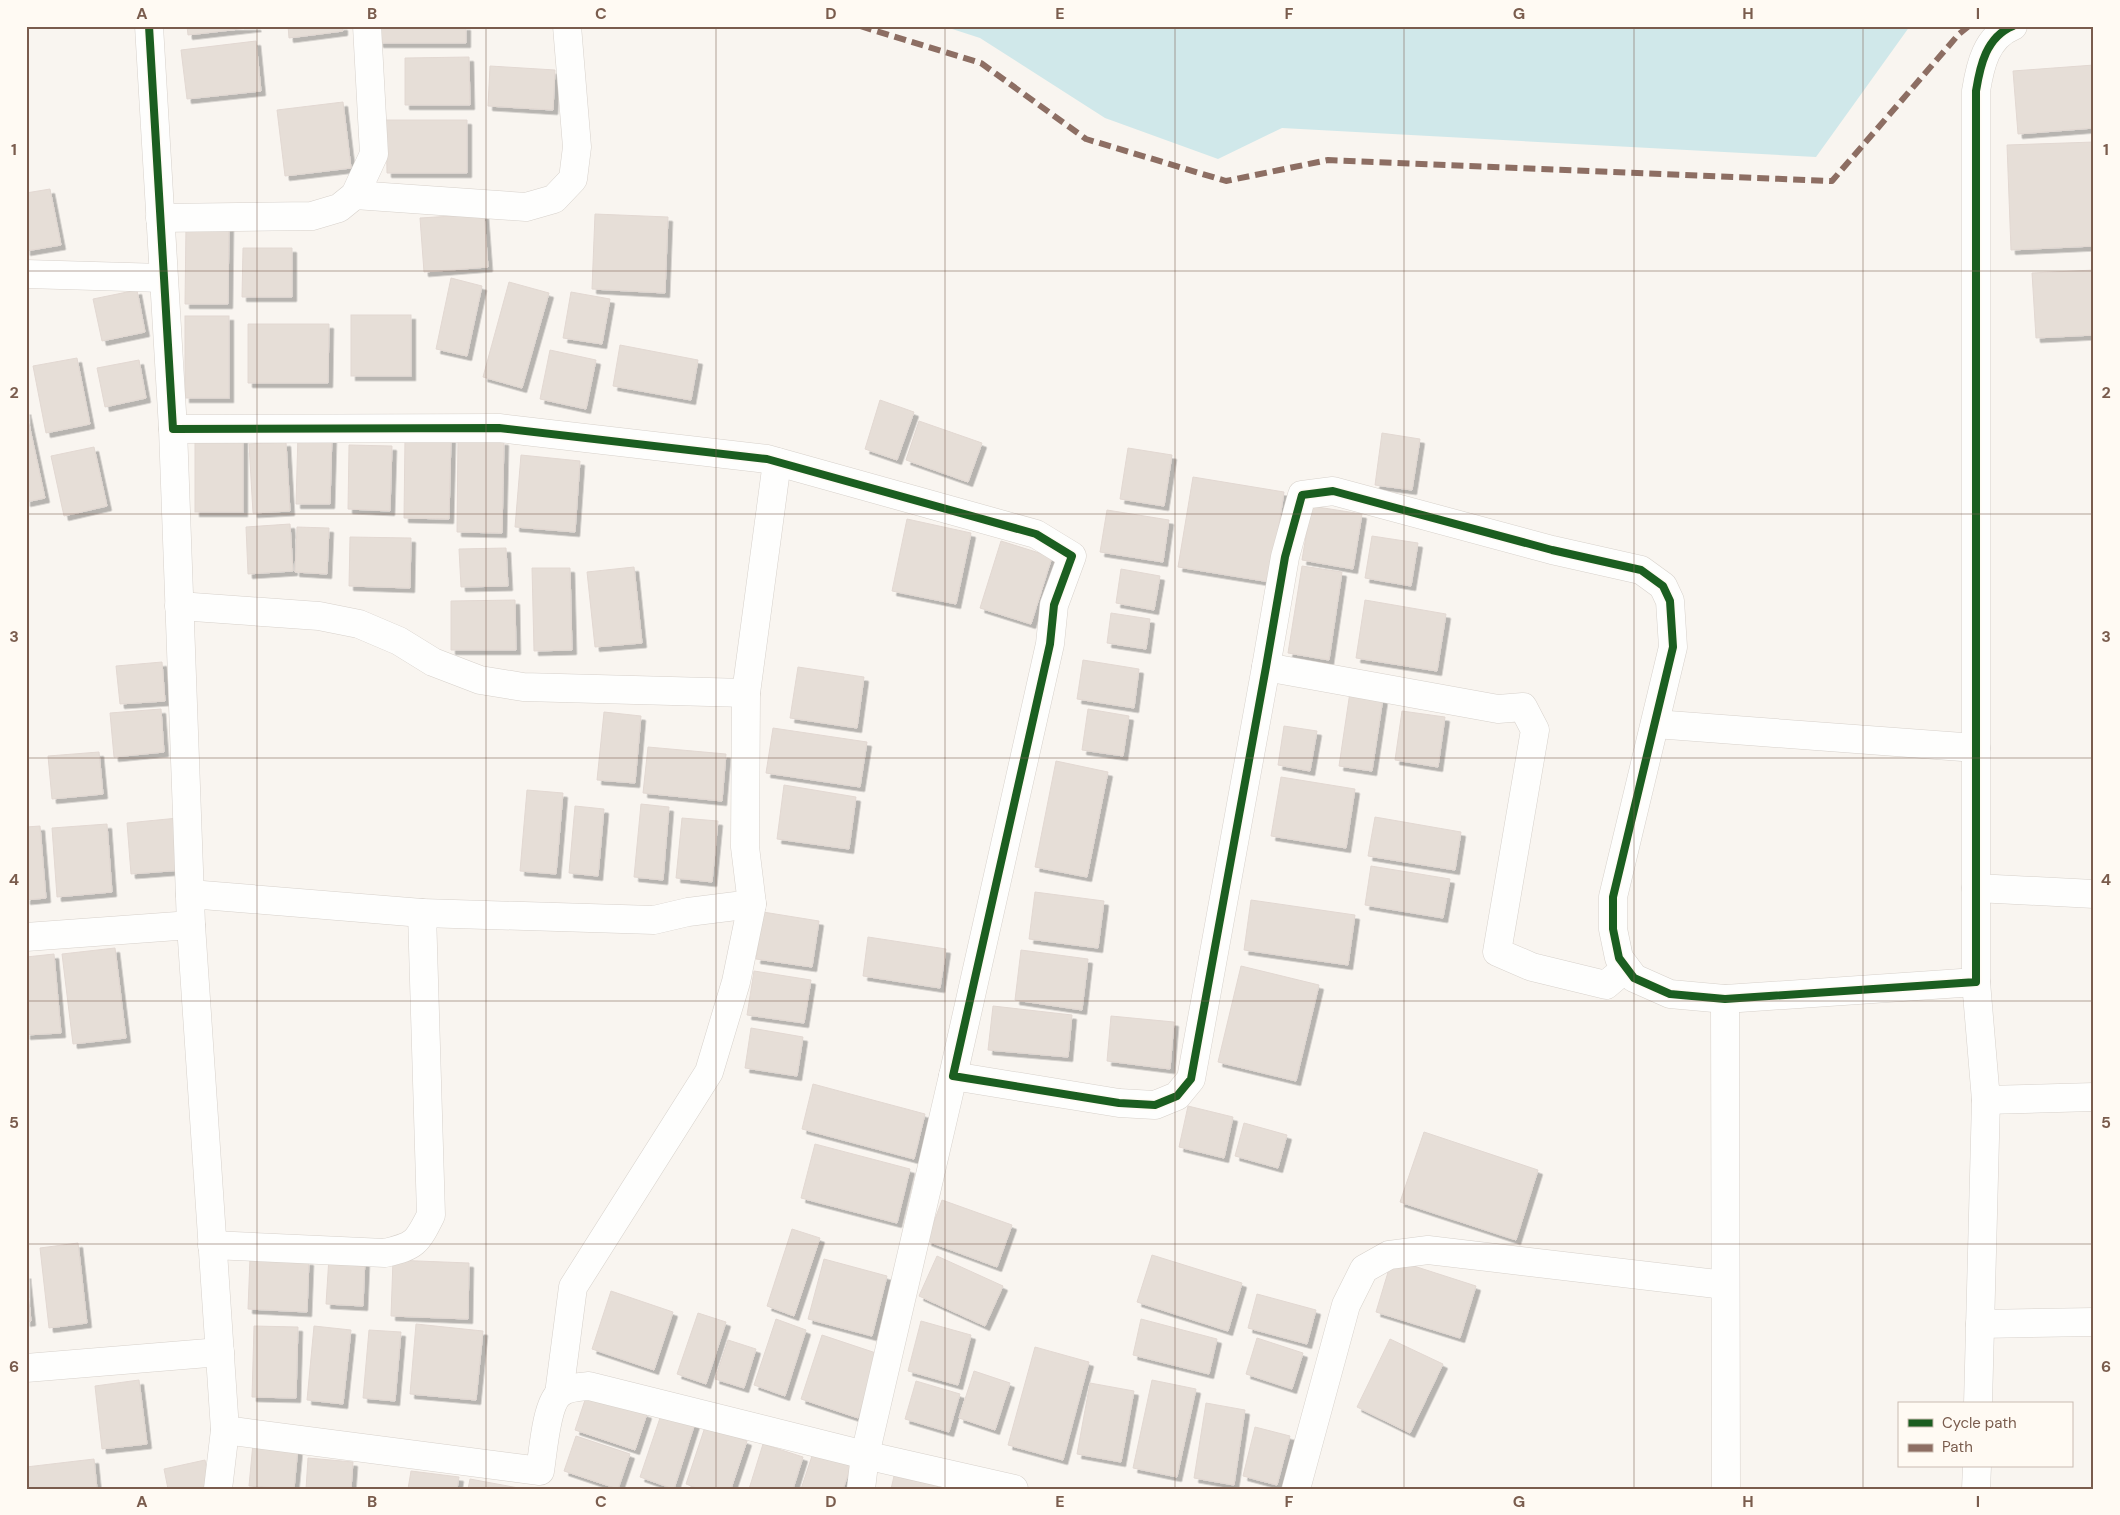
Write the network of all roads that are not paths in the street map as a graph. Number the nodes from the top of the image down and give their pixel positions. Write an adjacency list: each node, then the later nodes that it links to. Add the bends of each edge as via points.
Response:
1 (149, 26): 6 (street)
2 (367, 26): 5 (street, via 374,154)
3 (567, 26): 5 (street, via 577,147 573,179 554,199 526,206)
4 (2013, 26): 15 (street, via 1993,41 1981,63 1976,91)
5 (355, 195): 6 (street, via 339,208 312,216)
6 (160, 218): 8 (street)
7 (26, 274): 8 (street)
8 (163, 278): 9 (street)
9 (173, 429): 10 (street, via 499,428); 11 (street)
10 (777, 462): 13 (street); 26 (street, via 1036,534 1072,556 1054,606 1050,644)
11 (179, 606): 13 (street, via 319,616 359,624 400,641 433,662 480,680 523,687); 17 (street)
12 (1266, 667): 14 (street, via 1285,556 1302,495 1333,490 1552,550 1641,570 1663,586 1670,601 1673,647); 23 (street, via 1498,709 1522,707 1535,730 1497,952 1532,967 1606,985); 26 (street, via 1191,1079 1177,1096 1155,1105 1119,1103)
13 (746, 693): 19 (street, via 745,846)
14 (1655, 724): 15 (street); 23 (street, via 1613,898 1613,928 1619,958)
15 (1976, 748): 16 (street)
16 (1976, 888): 18 (street); 24 (street)
17 (190, 894): 20 (street); 21 (street)
18 (2094, 894)
19 (752, 904): 20 (street, via 654,920); 35 (street, via 736,982 709,1072 573,1287)
20 (422, 913): 29 (street, via 431,1215 420,1237 408,1248 385,1253)
21 (191, 924): 22 (street); 29 (street)
22 (26, 938)
23 (1626, 968): 25 (street, via 1634,978 1670,994)
24 (1976, 982): 25 (street); 28 (street)
25 (1725, 999): 30 (street)
26 (953, 1076): 38 (street)
27 (2094, 1097): 28 (street)
28 (1986, 1100): 32 (street)
29 (212, 1245): 33 (street)
30 (1725, 1285): 44 (street, via 1428,1250 1389,1255 1364,1269 1346,1305); 45 (street)
31 (2094, 1322): 32 (street)
32 (1980, 1324): 36 (street)
33 (220, 1352): 34 (street); 37 (street)
34 (26, 1368)
35 (559, 1394): 38 (street, via 572,1387 589,1386); 40 (street, via 552,1405)
36 (1978, 1402)
37 (225, 1430): 40 (street); 41 (street)
38 (865, 1455): 42 (street); 43 (street)
39 (1977, 1468): 46 (street)
40 (539, 1480)
41 (218, 1489)
42 (861, 1489)
43 (1014, 1489)
44 (1296, 1489)
45 (1726, 1489)
46 (1976, 1489)

